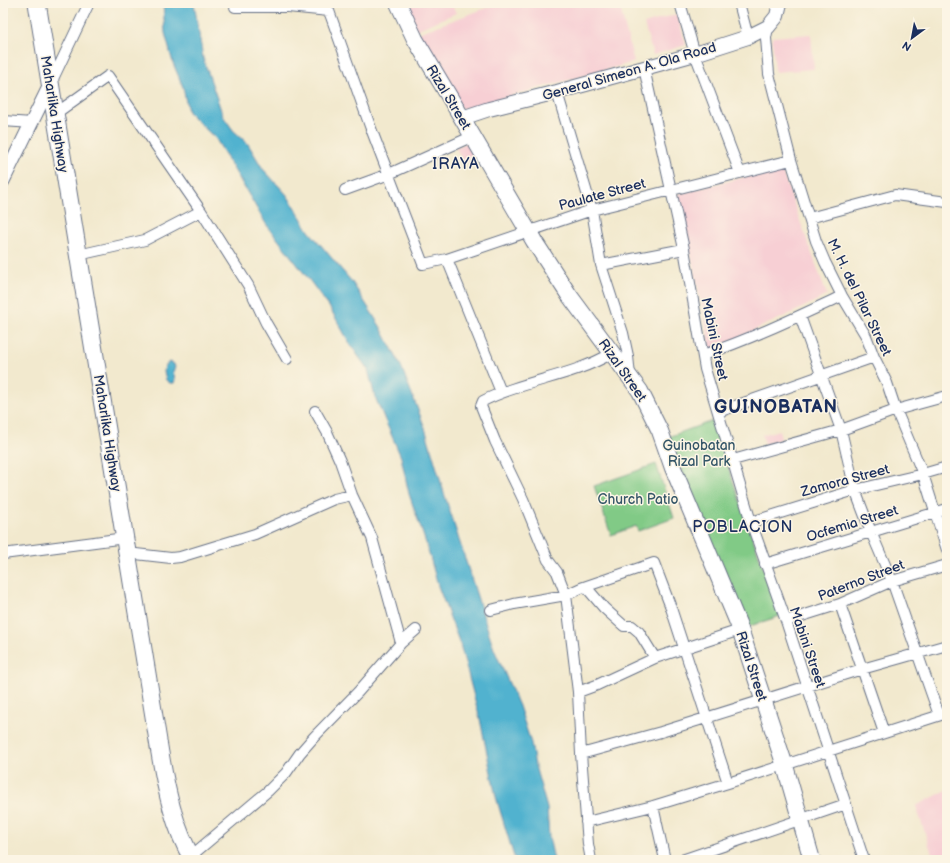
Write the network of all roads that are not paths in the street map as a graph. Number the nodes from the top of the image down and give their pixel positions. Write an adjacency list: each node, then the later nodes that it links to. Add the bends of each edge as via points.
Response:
1 (37, 3): 12 (highway, Maharlika Highway)
2 (89, 3): 12 (street)
3 (398, 3): 15 (main road, Rizal Street, via 415,39)
4 (680, 3): 10 (street)
5 (739, 3): 9 (street)
6 (780, 3): 8 (main road, via 777,16)
7 (235, 6): 21 (street, via 329,11)
8 (768, 27): 9 (main road, General Simeon A. Ola Road); 19 (street, M. H. del Pilar Street, via 766,38 769,74)
9 (748, 37): 10 (main road, General Simeon A. Ola Road)
10 (695, 54): 11 (main road, General Simeon A. Ola Road); 20 (street)
11 (644, 68): 13 (main road, General Simeon A. Ola Road); 24 (street, Mabini Street)
12 (50, 85): 14 (highway, Maharlika Highway); 17 (street)
13 (557, 92): 15 (main road, General Simeon A. Ola Road); 26 (street)
14 (55, 114): 27 (street, via 108,76); 31 (highway, Maharlika Highway)
15 (462, 118): 18 (main road, Rizal Street)
16 (3, 121): 17 (street)
17 (32, 123): 22 (street)
18 (473, 136): 21 (street); 29 (main road, Rizal Street)
19 (791, 160): 20 (street, Paulate Street); 28 (street, M. H. del Pilar Street)
20 (740, 173): 24 (street, Paulate Street)
21 (389, 174): 23 (street); 32 (street, Paulate Street, via 423,264)
22 (3, 181)
23 (345, 190)
24 (671, 191): 26 (street, Paulate Street); 30 (street, Mabini Street)
25 (947, 202): 28 (street, via 895,195)
26 (592, 210): 29 (street, Paulate Street); 33 (street)
27 (201, 211): 31 (street, via 145,240); 39 (street, via 248,285)
28 (809, 218): 34 (street, M. H. del Pilar Street, via 825,262)
29 (528, 231): 32 (street, Paulate Street); 36 (main road, Rizal Street, via 569,295)
30 (684, 249): 33 (street); 37 (street, Mabini Street)
31 (78, 255): 57 (highway, Maharlika Highway)
32 (447, 259): 42 (street)
33 (601, 265): 40 (street, via 623,333)
34 (842, 296): 35 (street); 38 (street, M. H. del Pilar Street, via 866,336)
35 (800, 316): 37 (street, via 729,347); 41 (street)
36 (612, 353): 40 (main road, Rizal Street); 42 (street, via 588,365)
37 (703, 355): 46 (street, Mabini Street)
38 (874, 357): 41 (street); 44 (street, M. H. del Pilar Street, via 887,383)
39 (287, 359)
40 (630, 376): 69 (main road, Rizal Street, via 660,431 667,454)
41 (822, 376): 46 (street); 47 (street)
42 (501, 392): 64 (street, via 483,401 481,406 548,560 557,572)
43 (947, 396): 44 (street)
44 (896, 410): 47 (street); 50 (street, M. H. del Pilar Street)
45 (316, 411): 52 (street, via 340,461)
46 (718, 412): 48 (street, Mabini Street)
47 (841, 430): 48 (street); 51 (street)
48 (733, 460): 55 (street, Mabini Street)
49 (947, 466): 50 (street, Zamora Street)
50 (923, 474): 51 (street, Zamora Street); 54 (street, M. H. del Pilar Street)
51 (855, 490): 55 (street, Zamora Street); 56 (street)
52 (352, 495): 57 (street, via 334,499 255,534 180,557 171,558); 70 (street, via 372,538)
53 (947, 509): 54 (street, Ocfemia Street)
54 (935, 513): 56 (street, Ocfemia Street); 58 (street, M. H. del Pilar Street)
55 (751, 522): 60 (street, Mabini Street)
56 (871, 532): 60 (street, Ocfemia Street); 62 (street)
57 (126, 546): 59 (street); 90 (highway, Maharlika Highway, via 164,776)
58 (947, 550)
59 (3, 554)
60 (765, 564): 67 (street, Mabini Street)
61 (947, 565): 62 (street, Paterno Street)
62 (892, 581): 65 (street, Paterno Street); 73 (street)
63 (586, 587): 64 (street); 72 (street, via 654,563); 74 (street, via 624,626 632,626 639,632)
64 (566, 595): 66 (street); 77 (street)
65 (840, 604): 67 (street, Paterno Street); 75 (street)
66 (491, 610)
67 (786, 621): 76 (street, Mabini Street)
68 (416, 630): 70 (street)
69 (740, 630): 72 (street); 78 (main road, Rizal Street)
70 (401, 643): 90 (street, via 314,737 281,778)
71 (947, 645): 73 (street)
72 (684, 648): 74 (street); 80 (street)
73 (918, 653): 75 (street); 79 (street)
74 (655, 658): 77 (street)
75 (862, 669): 76 (street); 81 (street)
76 (807, 686): 78 (street); 82 (street, Mabini Street)
77 (578, 692): 83 (street)
78 (763, 700): 80 (street); 84 (main road, Rizal Street)
79 (943, 714): 81 (street)
80 (707, 718): 83 (street); 85 (street)
81 (884, 733): 82 (street)
82 (828, 752): 84 (street); 86 (street, Mabini Street)
83 (581, 754): 89 (street)
84 (785, 766): 85 (street); 88 (main road, Rizal Street)
85 (728, 783): 87 (street)
86 (846, 804): 88 (street); 95 (street, Mabini Street)
87 (653, 806): 89 (street); 92 (street)
88 (800, 819): 93 (street); 94 (main road, Rizal Street)
89 (586, 822): 91 (street)
90 (190, 859)
91 (592, 860)
92 (665, 860)
93 (682, 860)
94 (812, 860)
95 (864, 860)

